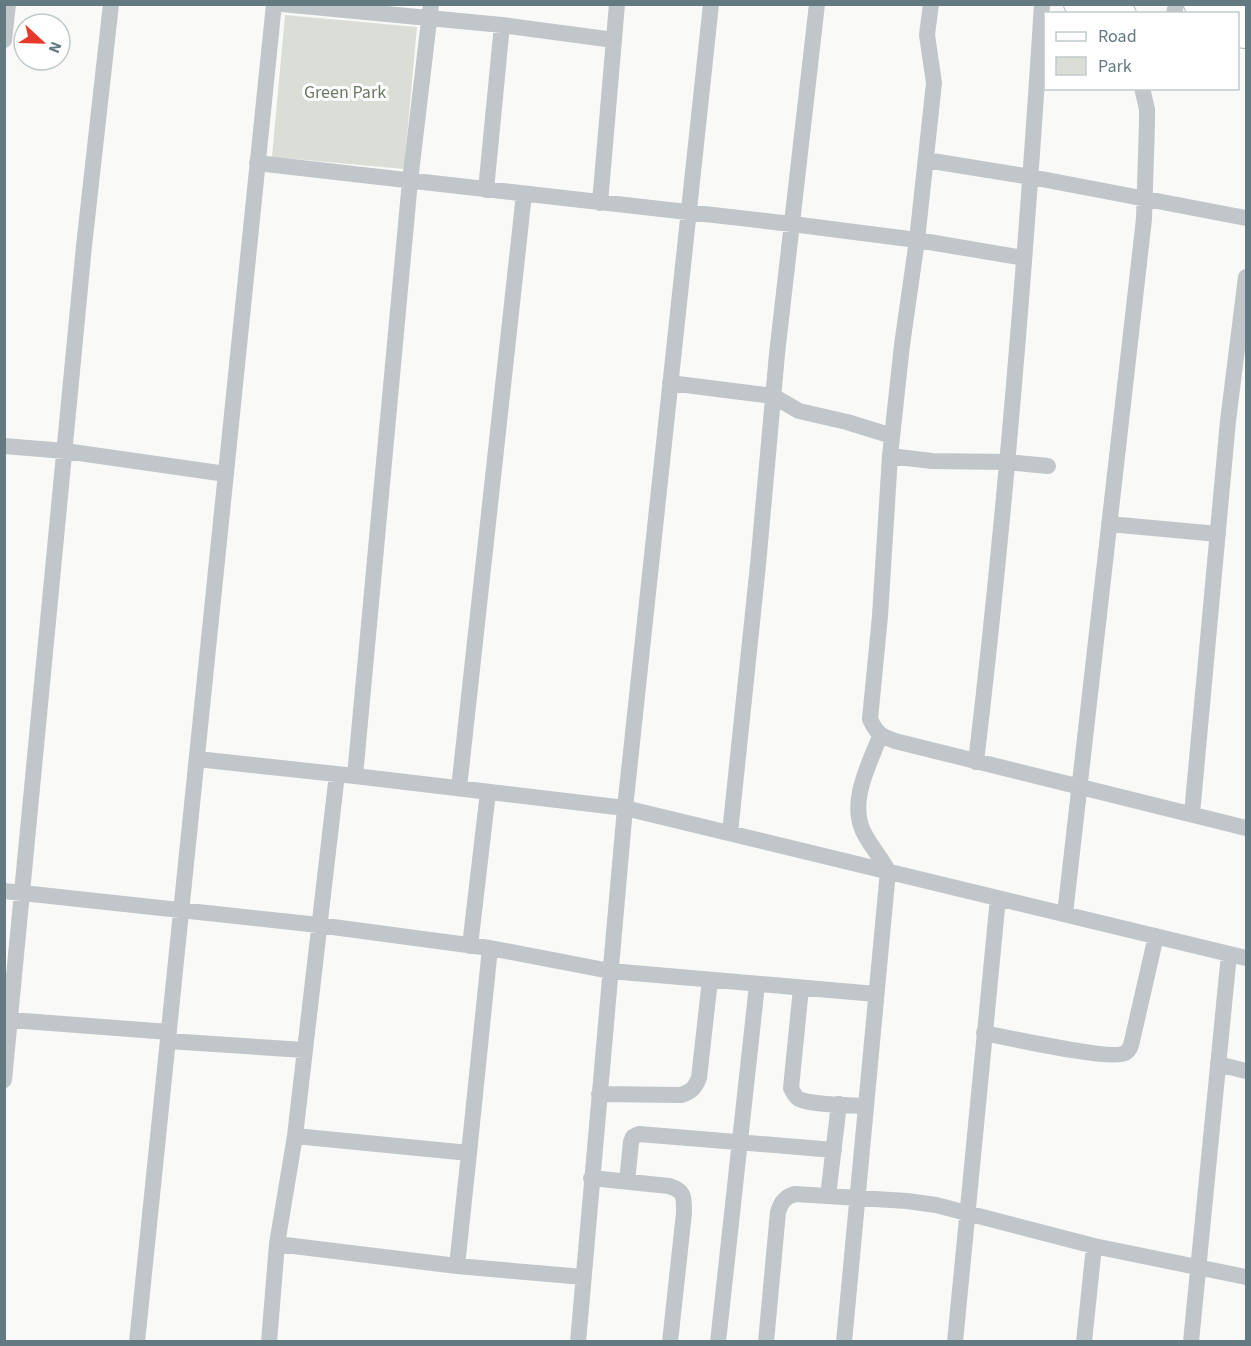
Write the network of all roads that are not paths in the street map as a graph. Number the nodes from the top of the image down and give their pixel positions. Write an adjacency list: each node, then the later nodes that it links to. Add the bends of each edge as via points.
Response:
1 (8, 4): 16 (street)
2 (111, 4): 37 (street)
3 (274, 4): 20 (street)
4 (282, 4): 12 (street)
5 (617, 4): 17 (street)
6 (711, 4): 27 (street)
7 (817, 4): 29 (street)
8 (931, 4): 19 (street, via 927,35 934,84)
9 (1041, 4): 21 (street)
10 (1076, 4): 13 (street)
11 (1196, 4): 14 (street)
12 (430, 12): 15 (street); 22 (street)
13 (1115, 12)
14 (1232, 12)
15 (502, 25): 17 (street); 23 (street)
16 (4, 40)
17 (614, 40): 26 (street)
18 (1142, 90): 25 (street, via 1147,116)
19 (926, 160): 21 (street); 30 (street)
20 (257, 163): 22 (street); 41 (street)
21 (1031, 177): 25 (street); 31 (street)
22 (410, 181): 23 (street); 48 (street)
23 (486, 190): 24 (street)
24 (524, 194): 26 (street); 49 (street)
25 (1145, 200): 28 (street); 42 (street)
26 (600, 203): 27 (street)
27 (688, 212): 29 (street); 33 (street)
28 (1246, 218)
29 (792, 224): 30 (street); 34 (street)
30 (917, 240): 31 (street); 35 (street)
31 (1024, 258): 39 (street)
32 (1246, 277): 43 (street)
33 (670, 383): 34 (street); 52 (street)
34 (773, 396): 35 (street, via 799,411); 55 (street)
35 (892, 436): 38 (street)
36 (4, 446): 37 (street)
37 (65, 451): 41 (street); 58 (street)
38 (890, 456): 39 (street); 44 (street, via 870,719)
39 (1007, 462): 40 (street); 46 (street)
40 (1048, 466)
41 (226, 474): 45 (street)
42 (1109, 524): 43 (street); 50 (street)
43 (1218, 534): 53 (street)
44 (880, 736): 46 (street); 56 (street, via 863,783 857,814)
45 (197, 759): 47 (street); 60 (street)
46 (976, 762): 50 (street)
47 (337, 774): 48 (street); 62 (street)
48 (355, 776): 49 (street)
49 (459, 788): 51 (street)
50 (1080, 788): 53 (street); 61 (street)
51 (488, 792): 52 (street); 64 (street)
52 (625, 808): 55 (street); 68 (street)
53 (1192, 814): 54 (street)
54 (1246, 828)
55 (730, 833): 56 (street)
56 (888, 872): 59 (street); 72 (street)
57 (4, 891): 58 (street)
58 (23, 892): 60 (street); 73 (street)
59 (998, 898): 61 (street); 74 (street)
60 (181, 909): 62 (street); 75 (street)
61 (1065, 914): 63 (street)
62 (318, 925): 64 (street); 76 (street)
63 (1156, 936): 66 (street); 74 (street, via 1132,1041 1124,1054 1103,1054)
64 (470, 945): 65 (street)
65 (490, 948): 68 (street); 86 (street)
66 (1229, 954): 67 (street); 77 (street)
67 (1246, 958)
68 (610, 971): 69 (street); 80 (street)
69 (710, 980): 70 (street); 80 (street, via 699,1078 690,1093)
70 (757, 985): 71 (street); 84 (street)
71 (801, 988): 72 (street); 81 (street, via 791,1088 798,1099)
72 (876, 994): 82 (street)
73 (11, 1020): 75 (street); 79 (street)
74 (984, 1033): 91 (street)
75 (168, 1036): 76 (street); 98 (street)
76 (304, 1050): 83 (street)
77 (1218, 1064): 78 (street); 95 (street)
78 (1246, 1071)
79 (4, 1080)
80 (599, 1094): 87 (street)
81 (838, 1104): 82 (street); 85 (street)
82 (866, 1106): 90 (street)
83 (295, 1136): 86 (street); 92 (street)
84 (740, 1142): 85 (street); 88 (street, via 639,1134 631,1142); 102 (street)
85 (834, 1150): 89 (street)
86 (469, 1153): 94 (street)
87 (591, 1178): 88 (street); 96 (street)
88 (627, 1182): 101 (street, via 669,1186 684,1196)
89 (828, 1196): 90 (street); 103 (street, via 795,1194 780,1203)
90 (857, 1197): 91 (street, via 936,1205); 104 (street)
91 (966, 1213): 93 (street); 105 (street)
92 (277, 1244): 94 (street); 99 (street)
93 (1094, 1246): 95 (street); 106 (street)
94 (457, 1266): 96 (street)
95 (1197, 1266): 97 (street); 107 (street)
96 (583, 1277): 100 (street)
97 (1246, 1277)
98 (137, 1341)
99 (269, 1341)
100 (578, 1341)
101 (670, 1341)
102 (718, 1341)
103 (766, 1341)
104 (844, 1341)
105 (955, 1341)
106 (1084, 1341)
107 (1191, 1341)

